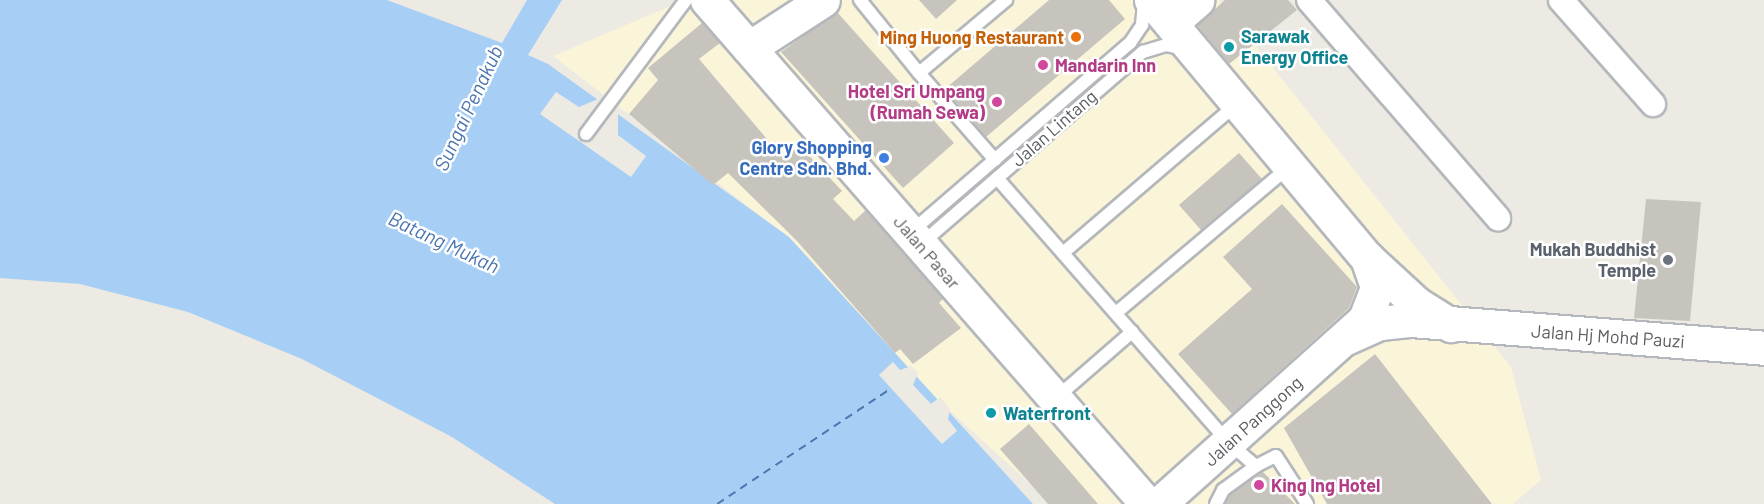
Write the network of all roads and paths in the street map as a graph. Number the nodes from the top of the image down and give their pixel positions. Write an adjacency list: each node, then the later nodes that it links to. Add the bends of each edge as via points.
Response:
1 (686, 0): 16 (lane)
2 (707, 0): 11 (street, Jalan Pasar)
3 (823, 0): 11 (street)
4 (860, 0): 13 (lane)
5 (1006, 0): 13 (lane)
6 (1144, 0): 17 (lane, Jalan Lintang, via 1142,26 1130,43)
7 (1197, 0): 10 (street)
8 (1310, 0): 20 (street)
9 (1561, 0): 15 (street)
10 (1161, 12): 12 (street)
11 (749, 48): 21 (street, Jalan Pasar)
12 (1199, 57): 14 (street); 19 (lane, Jalan Lintang, via 1166,45 1143,52)
13 (919, 73): 17 (lane)
14 (1238, 103): 18 (street); 22 (lane)
15 (1653, 104)
16 (586, 134)
17 (995, 160): 21 (lane, Jalan Lintang)
18 (1290, 166): 23 (street); 24 (lane)
19 (997, 178): 21 (lane, Jalan Lintang); 22 (lane)
20 (1498, 218)
21 (915, 239): 29 (street, Jalan Pasar)
22 (1063, 253): 24 (lane)
23 (1367, 258): 25 (street, via 1417,304); 27 (street, Jalan Panggong, via 1376,278 1376,297 1365,318)
24 (1116, 313): 26 (lane)
25 (1451, 325): 27 (street, Jalan Panggong, via 1396,320); 28 (street, Jalan Hj Mohd Pauzi)
26 (1132, 332): 29 (lane); 30 (lane)
27 (1346, 338): 30 (street, Jalan Panggong)
28 (1764, 348)
29 (1056, 398): 32 (street, Jalan Pasar)
30 (1228, 442): 31 (lane); 33 (street, Jalan Panggong)
31 (1256, 466): 34 (lane, via 1223,490); 35 (lane, via 1275,456)
32 (1147, 504)
33 (1159, 504)
34 (1216, 504)
35 (1307, 504)

